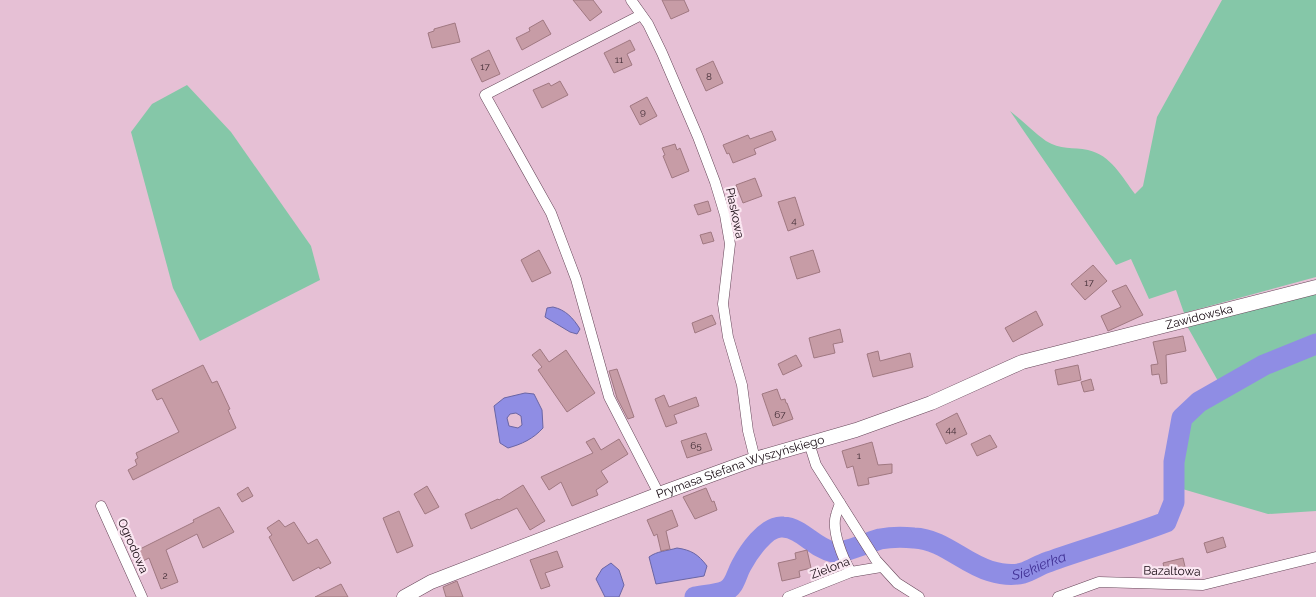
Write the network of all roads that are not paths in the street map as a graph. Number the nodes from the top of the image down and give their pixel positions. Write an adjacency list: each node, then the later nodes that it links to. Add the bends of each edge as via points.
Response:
1 (631, 0): 2 (street, Piaskowa)
2 (641, 15): 6 (street, Piaskowa, via 682,99 725,215 730,244 723,304); 7 (street, via 485,95 551,213 576,279 609,397)
3 (1316, 287): 4 (main road, Zawidowska)
4 (1081, 346): 5 (main road, Prymasa Stefana Wyszyńskiego, via 1022,362 933,402)
5 (809, 444): 6 (main road, Prymasa Stefana Wyszyńskiego); 8 (street, via 816,465)
6 (755, 459): 7 (main road, Prymasa Stefana Wyszyńskiego)
7 (659, 494): 14 (main road, Prymasa Stefana Wyszyńskiego, via 431,582)
8 (840, 504): 11 (street); 12 (street, via 835,523 844,559)
9 (101, 506): 13 (street, Ogrodowa)
10 (1316, 557): 17 (street, Bazaltowa, via 1203,585 1099,582)
11 (878, 563): 12 (street, Zielona); 16 (street, via 896,582)
12 (851, 572): 15 (street, Zielona)
13 (142, 597)
14 (404, 597)
15 (788, 597)
16 (918, 597)
17 (1058, 597)

